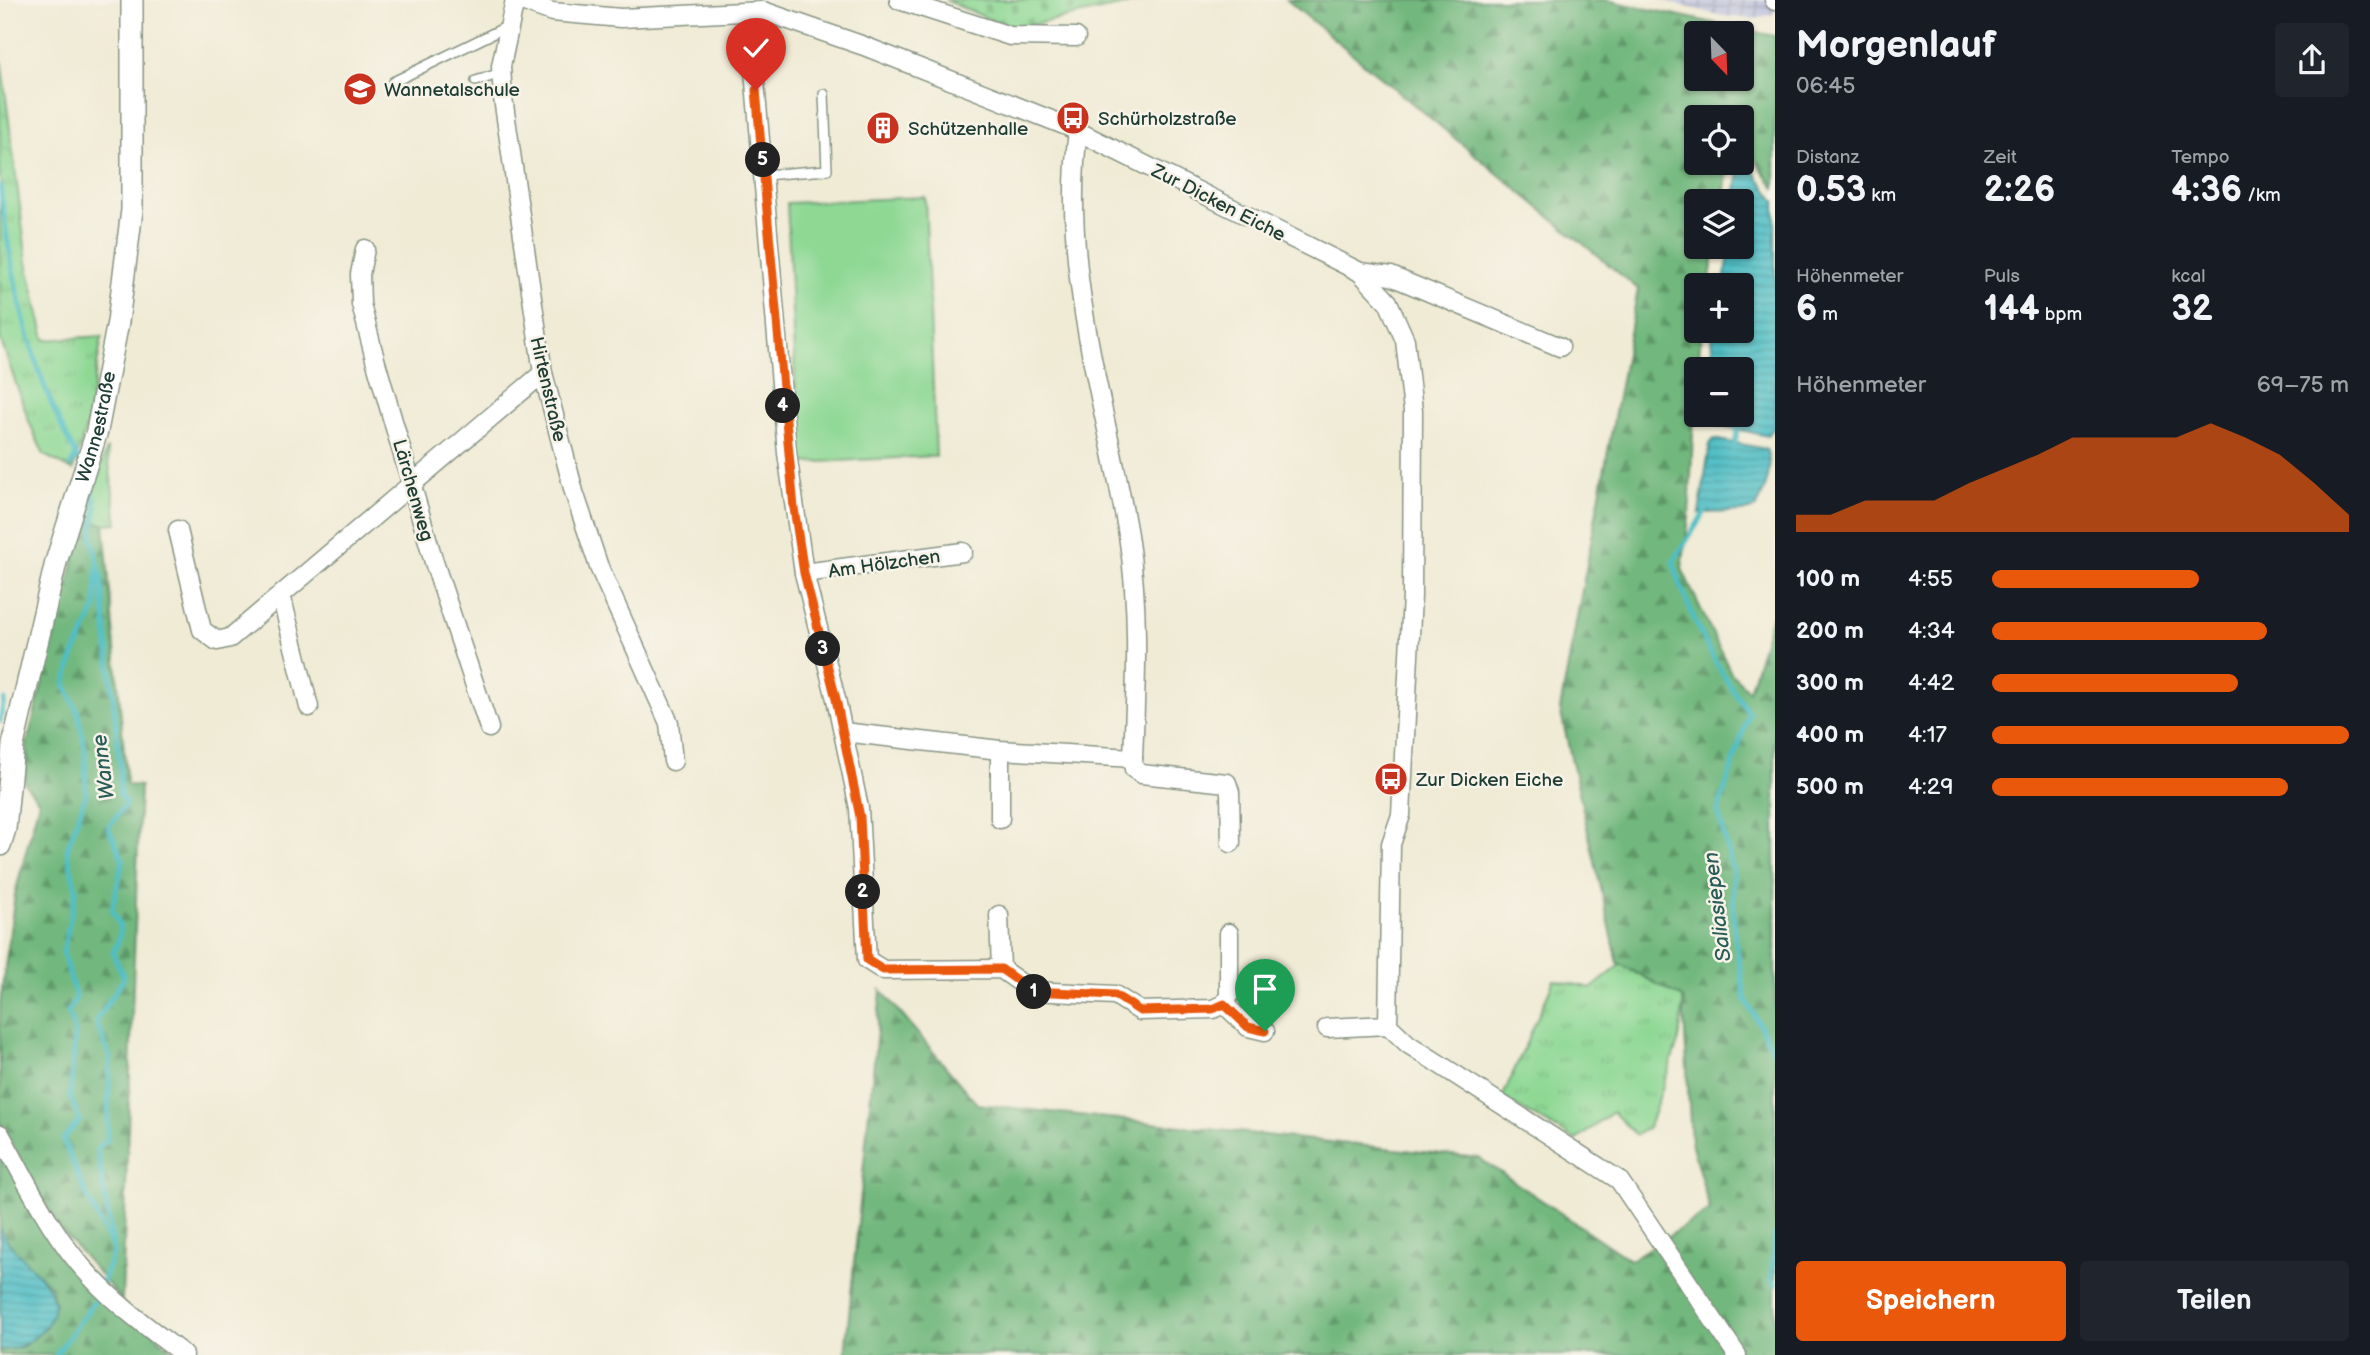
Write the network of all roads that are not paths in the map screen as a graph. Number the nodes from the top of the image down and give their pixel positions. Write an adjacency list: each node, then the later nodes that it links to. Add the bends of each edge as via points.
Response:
1 (132, 0): 30 (street, Wannestraße, via 132,209 127,258 97,431 57,562 13,745)
2 (517, 0): 4 (street, via 552,12 621,18); 5 (street, Hirtenstraße)
3 (899, 0): 6 (street, via 1010,36)
4 (763, 8): 11 (street); 12 (street)
5 (510, 25): 7 (street, Hirtenstraße); 9 (lane)
6 (1076, 37)
7 (501, 73): 8 (lane); 16 (street, Hirtenstraße)
8 (476, 80)
9 (393, 82)
10 (824, 94): 12 (lane, via 827,170)
11 (1078, 131): 14 (street, Zur Dicken Eiche); 26 (street, via 1072,175 1074,252 1128,537 1138,629)
12 (764, 175): 20 (street, via 787,453)
13 (365, 249): 17 (street, Lärchenweg, via 361,303)
14 (1360, 272): 15 (street, Zur Dicken Eiche, via 1391,276); 35 (street, Zur Dicken Eiche, via 1388,302 1405,340 1413,411 1412,596 1401,815 1391,844)
15 (1560, 348)
16 (542, 373): 17 (street); 27 (street, Hirtenstraße, via 599,566 669,723)
17 (413, 482): 21 (street); 23 (street, Lärchenweg, via 438,575)
18 (178, 530): 21 (street, via 200,625 208,637 217,641 230,638)
19 (963, 552): 20 (street, Am Hölzchen)
20 (804, 573): 24 (street)
21 (281, 595): 22 (street)
22 (310, 708)
23 (489, 728)
24 (843, 732): 25 (street); 33 (street, via 860,817 867,960 883,970)
25 (1000, 750): 26 (street); 28 (street)
26 (1133, 758): 29 (street, via 1134,769 1141,774 1227,783)
27 (673, 761)
28 (1000, 819)
29 (1231, 843)
30 (0, 845)
31 (999, 915): 33 (street)
32 (1229, 933): 34 (street, via 1229,996)
33 (1001, 969): 34 (street, via 1032,991 1115,995 1137,1010 1213,1009)
34 (1224, 1004): 37 (street, via 1248,1027)
35 (1388, 1025): 36 (street); 40 (street, via 1408,1044 1619,1180)
36 (1327, 1028)
37 (1265, 1031)
38 (0, 1134): 39 (street, via 55,1232 92,1278)
39 (184, 1355)
40 (1737, 1355)

